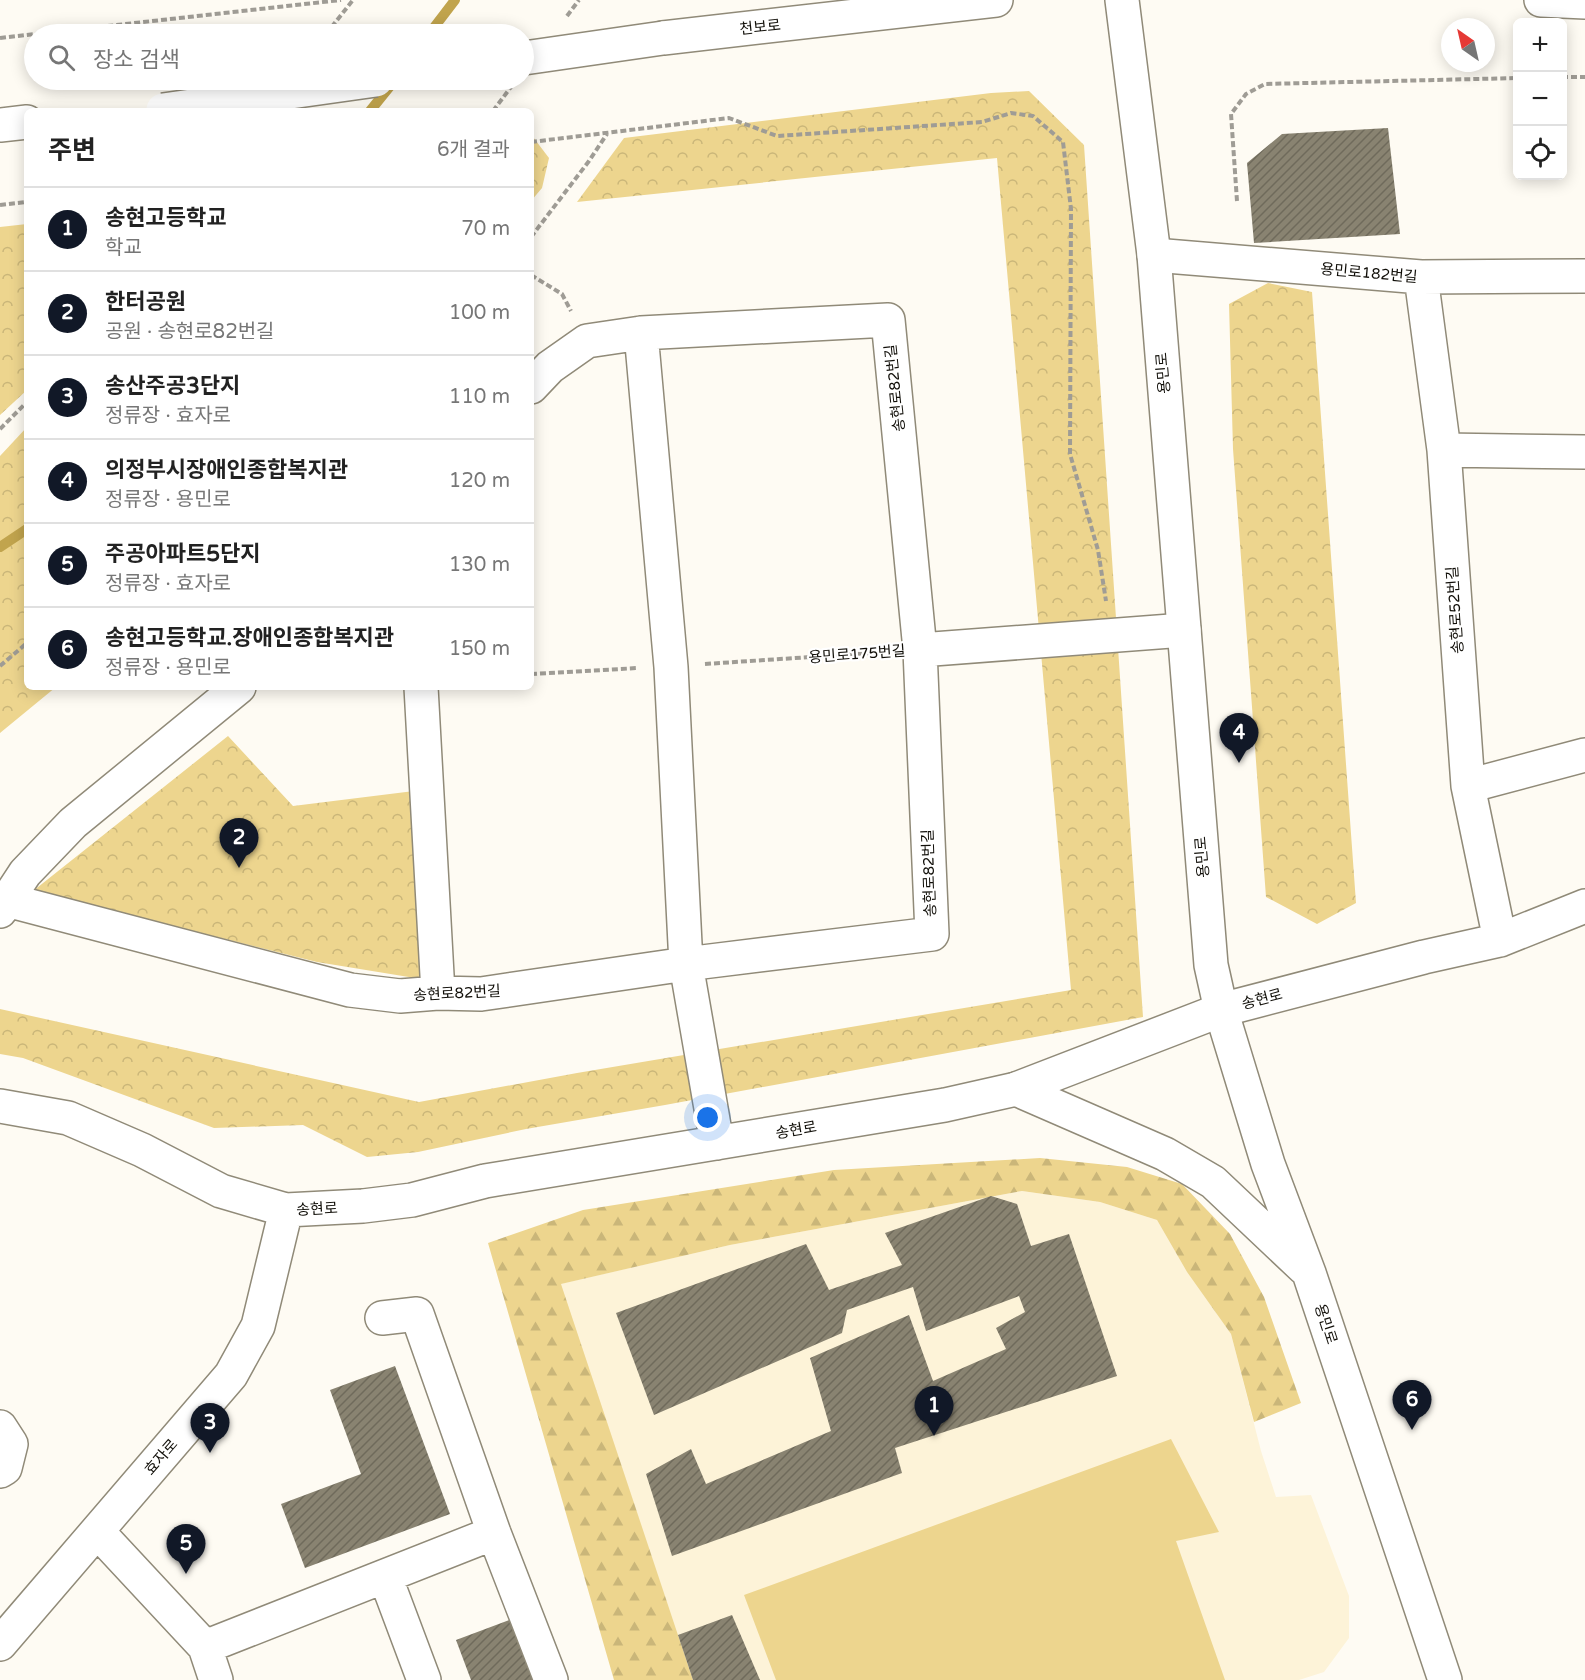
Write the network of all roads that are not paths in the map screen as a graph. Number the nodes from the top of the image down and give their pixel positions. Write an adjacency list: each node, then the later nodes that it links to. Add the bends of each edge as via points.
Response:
1 (996, 0): 5 (street, 천보로, bridge, via 663,38)
2 (1122, 0): 10 (street, 용민로)
3 (1541, 0): 4 (street)
4 (1585, 2)
5 (534, 67)
6 (305, 90): 7 (street, bridge)
7 (177, 108)
8 (24, 122): 9 (street)
9 (0, 125)
10 (1154, 255): 12 (street, 용민로182번길); 17 (street, 용민로)
11 (1585, 276): 12 (street, 용민로182번길)
12 (1421, 278): 15 (street, 송현로52번길)
13 (641, 333): 14 (street, 송현로82번길, via 587,341 550,367); 18 (street, 송현로82번길, via 888,320); 26 (street, via 671,666)
14 (534, 384)
15 (1444, 450): 16 (street); 22 (street, 송현로52번길)
16 (1585, 452)
17 (1184, 630): 18 (street, 용민로175번길); 28 (street, 용민로, via 1211,965)
18 (920, 650): 26 (street, 송현로82번길, via 932,934)
19 (234, 690): 23 (street, 송현로82번길, via 73,823 25,873)
20 (421, 690): 27 (street)
21 (1585, 755): 22 (street)
22 (1468, 786): 25 (street, 송현로52번길)
23 (3, 906): 27 (street, 송현로82번길, via 350,990 400,996)
24 (1585, 906): 25 (street, 송현로)
25 (1500, 940): 28 (street, 송현로)
26 (686, 964): 27 (street, 송현로82번길, via 481,994); 31 (street)
27 (438, 993)
28 (1221, 1010): 29 (street, 송현로); 33 (street, 용민로, via 1268,1164)
29 (1016, 1089): 31 (street, 송현로); 33 (street, via 1165,1154 1214,1182)
30 (0, 1106): 32 (street, 송현로, via 68,1118 221,1191)
31 (717, 1143): 32 (street, 송현로, via 485,1181 412,1200)
32 (286, 1210): 37 (street, 효자로, via 258,1326 231,1375)
33 (1309, 1273): 45 (street, 용민로)
34 (382, 1318): 38 (street, via 417,1314)
35 (0, 1428): 36 (street, via 11,1444 5,1468)
36 (0, 1471)
37 (97, 1531): 40 (street, 효자로); 41 (street)
38 (494, 1533): 39 (street); 44 (street)
39 (385, 1576): 41 (street); 43 (street)
40 (0, 1644)
41 (205, 1647): 42 (street)
42 (216, 1680)
43 (424, 1680)
44 (551, 1680)
45 (1445, 1680)

